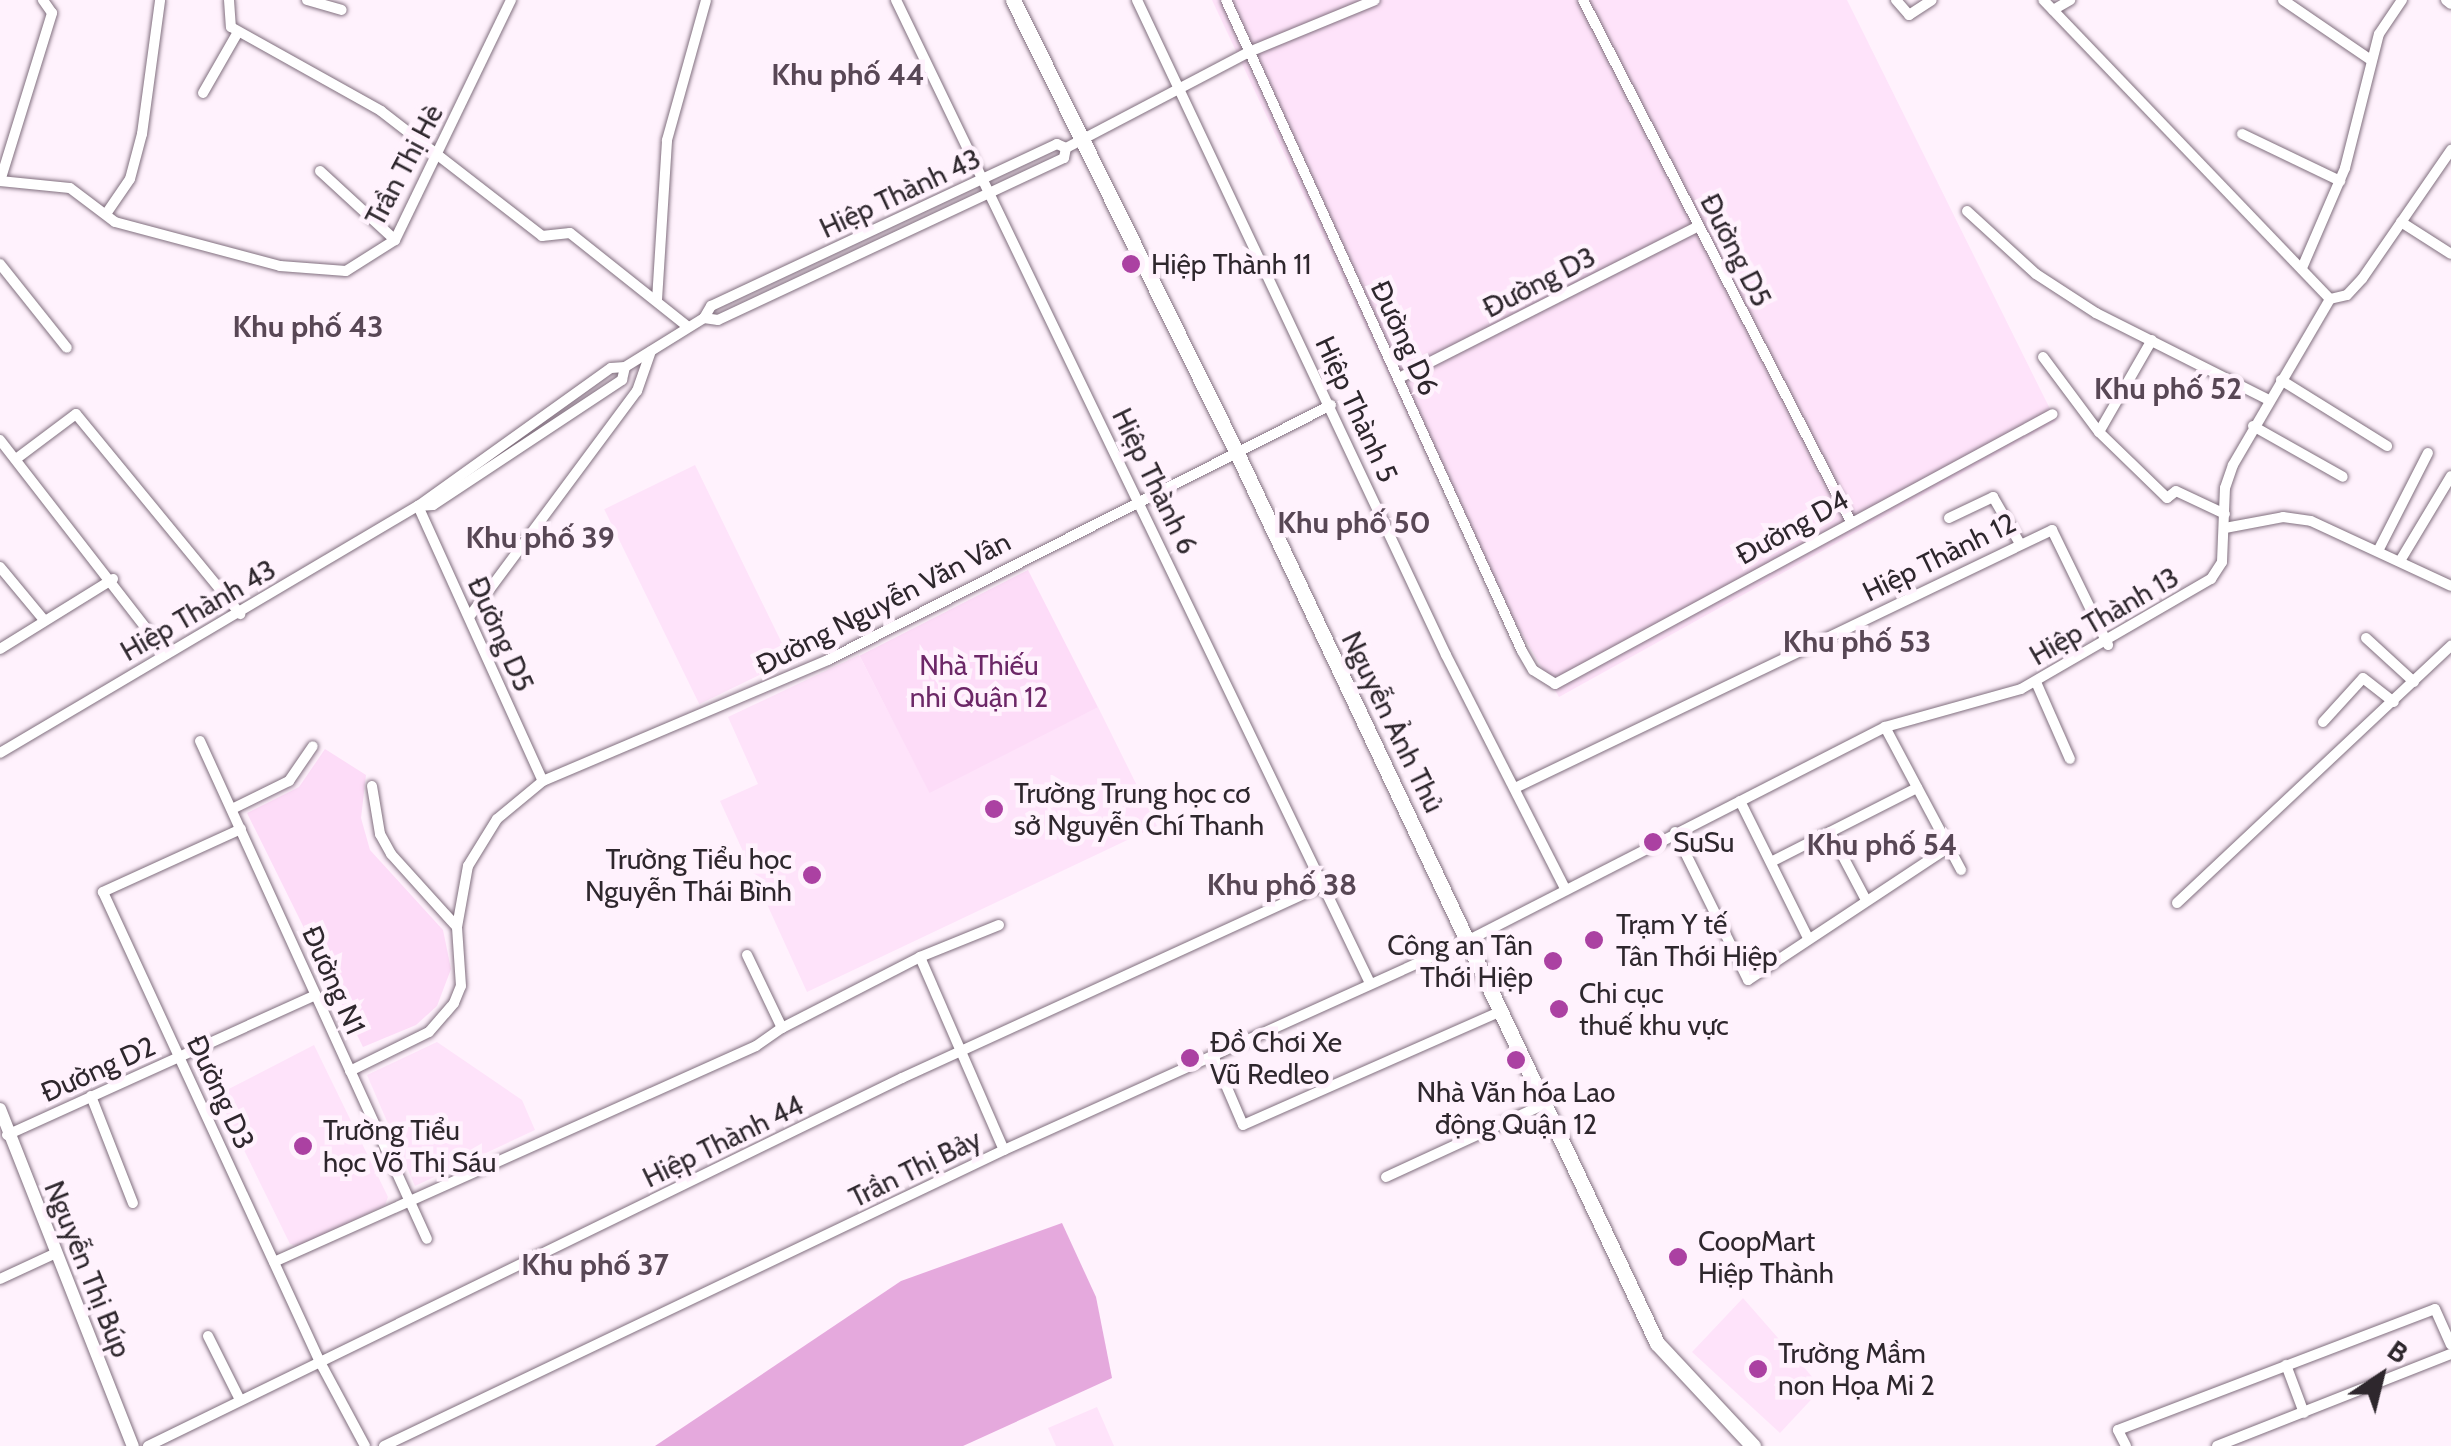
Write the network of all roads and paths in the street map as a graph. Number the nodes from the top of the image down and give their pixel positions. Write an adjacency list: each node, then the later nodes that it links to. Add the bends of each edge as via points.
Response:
1 (43, 0): 27 (street, via 52,13)
2 (160, 0): 39 (street, via 138,149 130,179)
3 (230, 0): 21 (street, via 226,17)
4 (308, 0): 19 (street)
5 (511, 0): 30 (street, Trần Thị Hè)
6 (706, 0): 46 (street, via 667,140)
7 (896, 0): 35 (street, Hiệp Thành 6)
8 (1013, 0): 28 (main road, Nguyễn Ảnh Thủ)
9 (1137, 0): 24 (street, Hiệp Thành 5)
10 (1226, 0): 22 (street, Đường D6)
11 (1375, 0): 22 (street)
12 (1583, 0): 41 (street, Đường D5)
13 (1896, 0): 14 (street, via 1909,15)
14 (1932, 0)
15 (2044, 0): 20 (street)
16 (2070, 0): 20 (street)
17 (2283, 0): 23 (street)
18 (2402, 0): 23 (street)
19 (342, 10)
20 (2053, 10): 45 (street)
21 (238, 32): 25 (street); 30 (street, via 381,111)
22 (1250, 52): 24 (street, Hiệp Thành 43); 54 (street, Đường D6)
23 (2372, 60): 36 (street)
24 (1181, 88): 28 (street, Hiệp Thành 43); 57 (street, Hiệp Thành 5)
25 (203, 93)
26 (2242, 134): 36 (street)
27 (6, 142): 34 (street)
28 (1074, 144): 35 (street, Hiệp Thành 43, via 1057,144); 37 (street, Hiệp Thành 43, via 1064,158); 63 (main road, Nguyễn Ảnh Thủ)
29 (2451, 150): 31 (street)
30 (438, 154): 42 (street, Trần Thị Hè); 46 (street, via 506,214 542,236 570,233)
31 (2439, 168): 33 (street); 40 (street)
32 (320, 171): 42 (street)
33 (2451, 176)
34 (0, 179): 39 (street, Trần Thị Hè, via 70,188)
35 (981, 180): 37 (street, Hiệp Thành 6); 48 (street, Hiệp Thành 43, via 711,306)
36 (2340, 181): 45 (street)
37 (988, 194): 48 (street, Hiệp Thành 43, via 718,320); 68 (street, Hiệp Thành 6)
38 (1967, 211): 50 (street, via 2036,274)
39 (106, 214): 42 (street, Trần Thị Hè, via 115,222 314,272 346,271)
40 (2401, 222): 43 (street); 47 (street, via 2362,279 2346,296)
41 (1699, 226): 54 (street, Đường D3); 72 (street, Đường D5)
42 (395, 240)
43 (2451, 254)
44 (0, 264): 51 (street)
45 (2302, 268): 47 (street)
46 (658, 300): 49 (street)
47 (2330, 300): 55 (street, Hiệp Thành 13)
48 (704, 318): 49 (street, Hiệp Thành 43)
49 (688, 327): 52 (street, Hiệp Thành 43)
50 (2152, 340): 56 (street); 60 (street)
51 (67, 348)
52 (652, 350): 69 (street, Hiệp Thành 43, via 612,368); 81 (street, via 638,391)
53 (2043, 358): 60 (street)
54 (1399, 378): 91 (street, Đường D6, via 1522,652)
55 (2280, 380): 56 (street, Hiệp Thành 13); 62 (street)
56 (2269, 400): 59 (street, Hiệp Thành 13)
57 (1330, 405): 63 (street, Đường Nguyễn Văn Vân); 101 (street, Hiệp Thành 5)
58 (2053, 414): 72 (street, Đường D4)
59 (2253, 426): 67 (street); 70 (street, Hiệp Thành 13, via 2225,488)
60 (2099, 432): 70 (street, via 2167,498 2176,491)
61 (0, 440): 65 (street)
62 (2387, 446)
63 (1235, 449): 68 (street, Đường Nguyễn Văn Vân); 118 (main road, Nguyễn Ảnh Thủ)
64 (2428, 453): 75 (street)
65 (16, 459): 78 (street); 80 (street, via 76,414)
66 (2451, 476): 76 (street)
67 (2344, 477)
68 (1138, 498): 99 (street, Đường Nguyễn Văn Vân, via 828,660); 111 (street, Hiệp Thành 6)
69 (418, 506): 80 (street, Hiệp Thành 43); 81 (street, Đường D5)
70 (2226, 514): 73 (street, Hiệp Thành 13)
71 (1949, 518): 74 (street, via 1993,496)
72 (1850, 520): 91 (street, Đường D4)
73 (2225, 528): 75 (street, via 2283,517 2311,521); 84 (street, Hiệp Thành 13, via 2222,562 2212,579)
74 (2019, 542): 84 (street, Hiệp Thành 12, via 2052,530); 101 (street, Hiệp Thành 12)
75 (2378, 551): 76 (street)
76 (2400, 561): 79 (street)
77 (0, 567): 82 (street)
78 (112, 578): 82 (street); 87 (street)
79 (2451, 586)
80 (240, 614): 87 (street, Hiệp Thành 43)
81 (469, 617): 99 (street, Đường D5)
82 (44, 620): 85 (street)
83 (2366, 638): 90 (street)
84 (2108, 644): 89 (street, Hiệp Thành 13)
85 (0, 649)
86 (2448, 649): 88 (street); 90 (street)
87 (166, 654): 97 (street, Hiệp Thành 43)
88 (2451, 664)
89 (2036, 682): 94 (street, Hiệp Thành 13); 98 (street)
90 (2414, 682): 92 (street)
91 (1555, 684)
92 (2394, 702): 93 (street, via 2364,678); 114 (street)
93 (2323, 722)
94 (1885, 727): 102 (street); 103 (street, Hiệp Thành 13)
95 (200, 741): 104 (street, Đường N1)
96 (312, 746): 104 (street, via 289,781)
97 (0, 752)
98 (2070, 759)
99 (543, 781): 116 (street, Đường Nguyễn Văn Vân, via 497,819 479,844 460,895)
100 (372, 786): 116 (street, via 380,834 391,854)
101 (1515, 788): 112 (street, Hiệp Thành 5)
102 (1918, 788): 107 (street); 108 (street)
103 (1740, 801): 106 (street, Hiệp Thành 13); 109 (street)
104 (232, 809): 105 (street, Đường N1)
105 (241, 830): 122 (street, Đường N1); 127 (street, Đường D3, via 103,892)
106 (1676, 832): 112 (street, Hiệp Thành 13); 117 (street, via 1748,980)
107 (1830, 832): 109 (street); 113 (street)
108 (1948, 846): 110 (street); 113 (street)
109 (1771, 862): 117 (street)
110 (1961, 870)
111 (1322, 886): 121 (street, Hiệp Thành 6); 125 (street, Hiệp Thành 44)
112 (1565, 888): 118 (street, Hiệp Thành 13)
113 (1866, 900): 117 (street)
114 (2177, 903)
115 (999, 925): 120 (street)
116 (457, 927): 128 (street, Đường Nguyễn Văn Vân, via 462,967 454,1003 429,1032)
117 (1808, 938)
118 (1469, 940): 121 (street, Trần Thị Bảy); 123 (main road, Nguyễn Ảnh Thủ)
119 (747, 956): 124 (street)
120 (920, 957): 124 (street); 125 (street)
121 (1370, 983): 126 (street, Trần Thị Bảy)
122 (316, 995): 127 (street, Đường D2); 128 (street, Đường N1)
123 (1502, 1010): 126 (street, via 1243,1125); 130 (main road, Nguyễn Ảnh Thủ)
124 (782, 1028): 135 (street, via 663,1091)
125 (960, 1051): 133 (street); 144 (street, Hiệp Thành 44)
126 (1213, 1055): 133 (street, Trần Thị Bảy)
127 (180, 1056): 129 (street, Đường D2); 139 (street, Đường D3)
128 (350, 1071): 135 (street, Đường N1)
129 (92, 1096): 132 (street, Đường D2); 136 (street)
130 (1546, 1104): 134 (street); 153 (main road, Nguyễn Ảnh Thủ, via 1664,1356)
131 (1, 1117): 132 (street, Nguyễn Thị Búp)
132 (8, 1135): 138 (street, Nguyễn Thị Búp)
133 (1004, 1150): 148 (street, Trần Thị Bảy)
134 (1386, 1177)
135 (408, 1199): 137 (street, Đường N1); 139 (street)
136 (134, 1202)
137 (426, 1239)
138 (54, 1254): 140 (street); 149 (street, Nguyễn Thị Búp)
139 (274, 1262): 144 (street, Đường D3)
140 (0, 1279)
141 (208, 1336): 146 (street)
142 (2451, 1346): 145 (street, via 2435,1308)
143 (2451, 1354): 147 (street)
144 (320, 1362): 146 (street, Hiệp Thành 44); 151 (street, Đường D3)
145 (2286, 1366): 147 (street); 154 (street, via 2118,1430)
146 (240, 1400): 150 (street, Hiệp Thành 44)
147 (2304, 1413): 155 (street)
148 (410, 1440): 152 (street, Trần Thị Bảy)
149 (133, 1446)
150 (148, 1446)
151 (365, 1446)
152 (384, 1446)
153 (1753, 1446)
154 (2126, 1446)
155 (2217, 1446)

